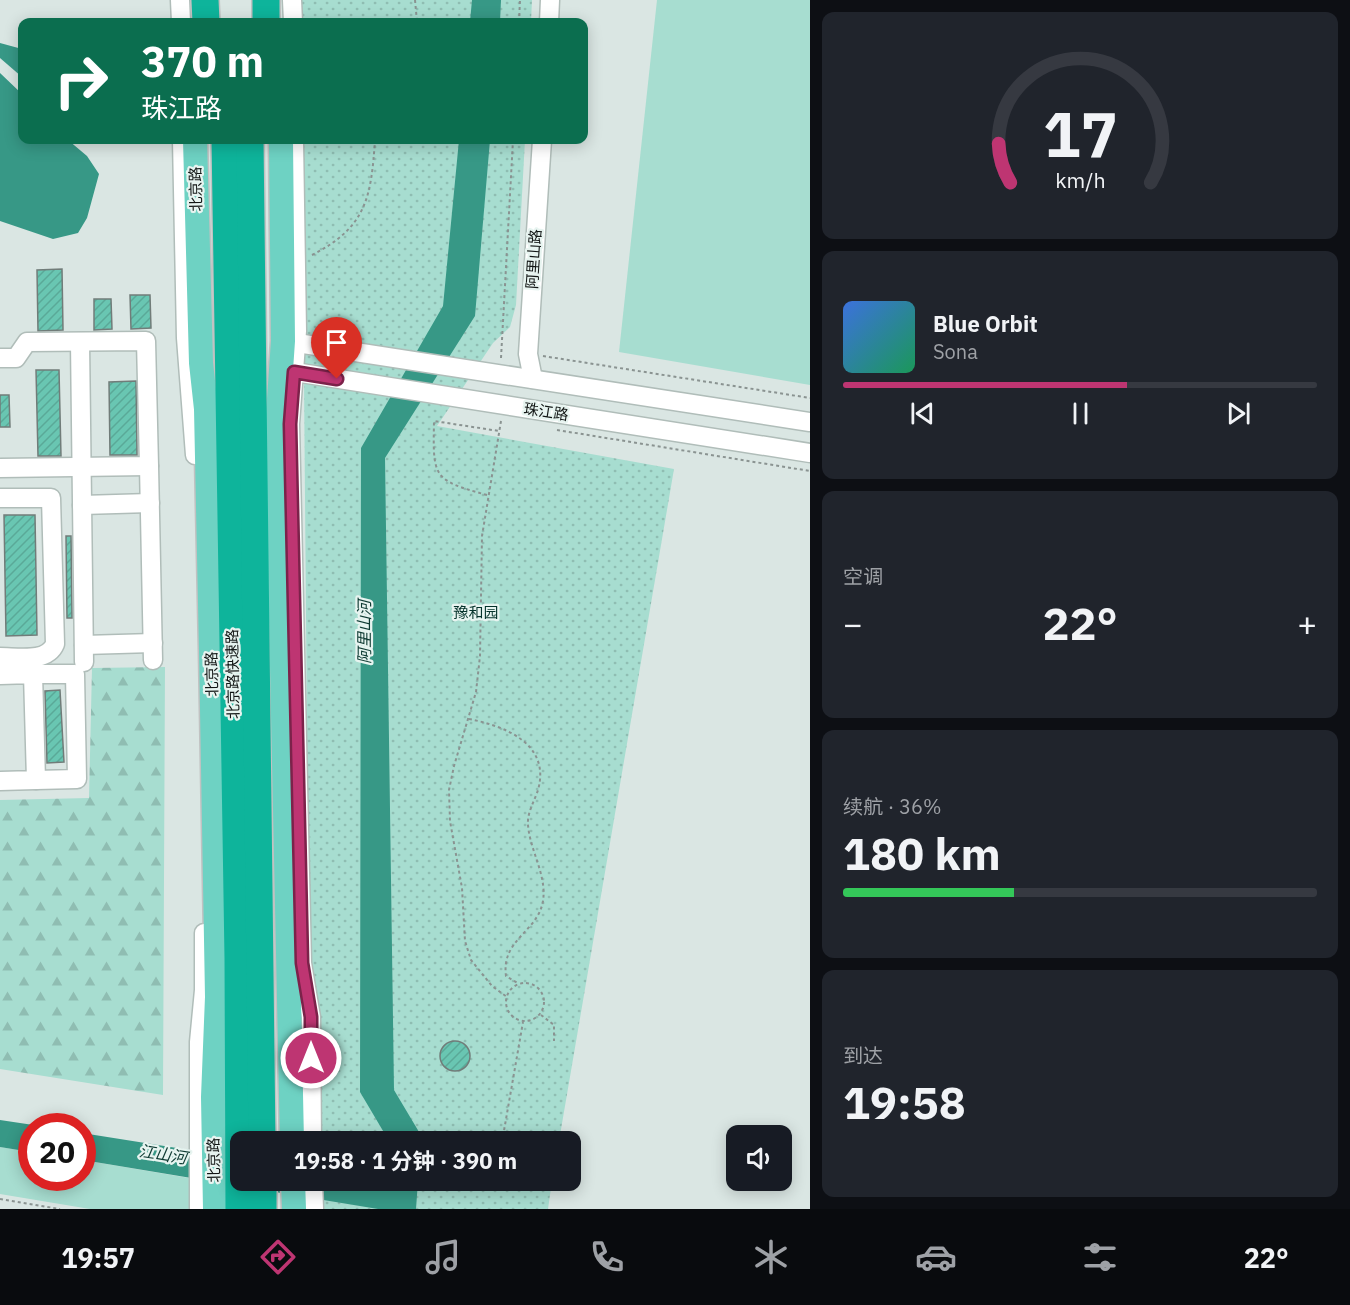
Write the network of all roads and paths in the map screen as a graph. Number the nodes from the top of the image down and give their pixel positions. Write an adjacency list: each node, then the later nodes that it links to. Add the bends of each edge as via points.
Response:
1 (180, 0): 12 (street)
2 (193, 0): 13 (main road)
3 (205, 0): 14 (highway)
4 (223, 0): 15 (highway)
5 (248, 0): 16 (highway)
6 (266, 0): 17 (highway)
7 (279, 0): 18 (main road)
8 (292, 0): 19 (street)
9 (415, 0): 20 (path)
10 (520, 0): 21 (path)
11 (550, 0): 22 (street)
12 (181, 18)
13 (193, 18)
14 (206, 18)
15 (224, 18)
16 (248, 18)
17 (266, 18)
18 (279, 18)
19 (293, 18)
20 (417, 18)
21 (519, 18)
22 (549, 18)
23 (182, 144): 71 (street, via 186,338 195,448 204,912 200,1042)
24 (195, 144): 71 (main road, 北京路, via 201,363 206,409 217,997)
25 (212, 144): 41 (highway, via 219,313)
26 (225, 144): 41 (highway, 北京路快速路)
27 (250, 144): 46 (highway, 北京路快速路)
28 (263, 144): 46 (highway, via 266,331)
29 (281, 144): 36 (main road)
30 (294, 144): 34 (street)
31 (374, 144): 34 (path, via 367,200 358,217 345,234)
32 (513, 144): 37 (path, via 501,362)
33 (542, 144): 37 (street, 阿里山路)
34 (296, 263): 36 (street)
35 (80, 342): 38 (street, via 27,342 16,358); 48 (street, via 146,341); 49 (street)
36 (290, 342): 39 (main road); 40 (street, 珠江路)
37 (528, 354): 40 (street, 阿里山路); 42 (path)
38 (0, 358)
39 (288, 371): 47 (street, 珠江路); 68 (main road, via 277,428); 69 (street, via 302,963 311,1017)
40 (533, 379): 44 (street, 珠江路)
41 (228, 385): 61 (highway, 北京路快速路)
42 (810, 398)
43 (501, 421): 45 (path)
44 (810, 423)
45 (499, 431): 51 (path); 51 (path, via 434,421 433,460 438,473 454,486)
46 (253, 442): 61 (highway, 北京路快速路)
47 (810, 453)
48 (149, 466): 49 (street); 53 (street)
49 (81, 467): 50 (street); 54 (street)
50 (0, 468)
51 (487, 495): 58 (path, via 482,536 480,656)
52 (0, 498): 55 (street, via 51,498 55,644 41,656)
53 (150, 503): 54 (street); 54 (street, via 153,652 84,653)
54 (82, 505)
55 (0, 657)
56 (33, 674): 57 (street); 59 (street); 59 (street, via 75,674 77,779)
57 (0, 675)
58 (469, 719): 62 (path, via 497,724 515,735 532,747 538,765 538,789 527,823 543,885 543,903 508,951 504,964 506,976); 63 (path, via 449,790 465,941 471,960 492,986)
59 (36, 780): 60 (street)
60 (0, 781)
61 (250, 959): 67 (highway, 北京路快速路); 77 (highway, 北京路快速路)
62 (519, 984): 63 (path); 64 (path, via 531,984 541,991 545,1002)
63 (507, 997): 65 (path, via 507,1010)
64 (541, 1015): 65 (path); 66 (path, via 554,1025)
65 (523, 1022): 70 (path)
66 (554, 1041)
67 (261, 1131)
68 (292, 1131)
69 (312, 1131)
70 (504, 1131)
71 (207, 1149): 73 (main road, 北京路)
72 (263, 1191): 78 (highway)
73 (210, 1195): 76 (street)
74 (0, 1199): 75 (path)
75 (60, 1209)
76 (199, 1209)
77 (239, 1209)
78 (263, 1209)

